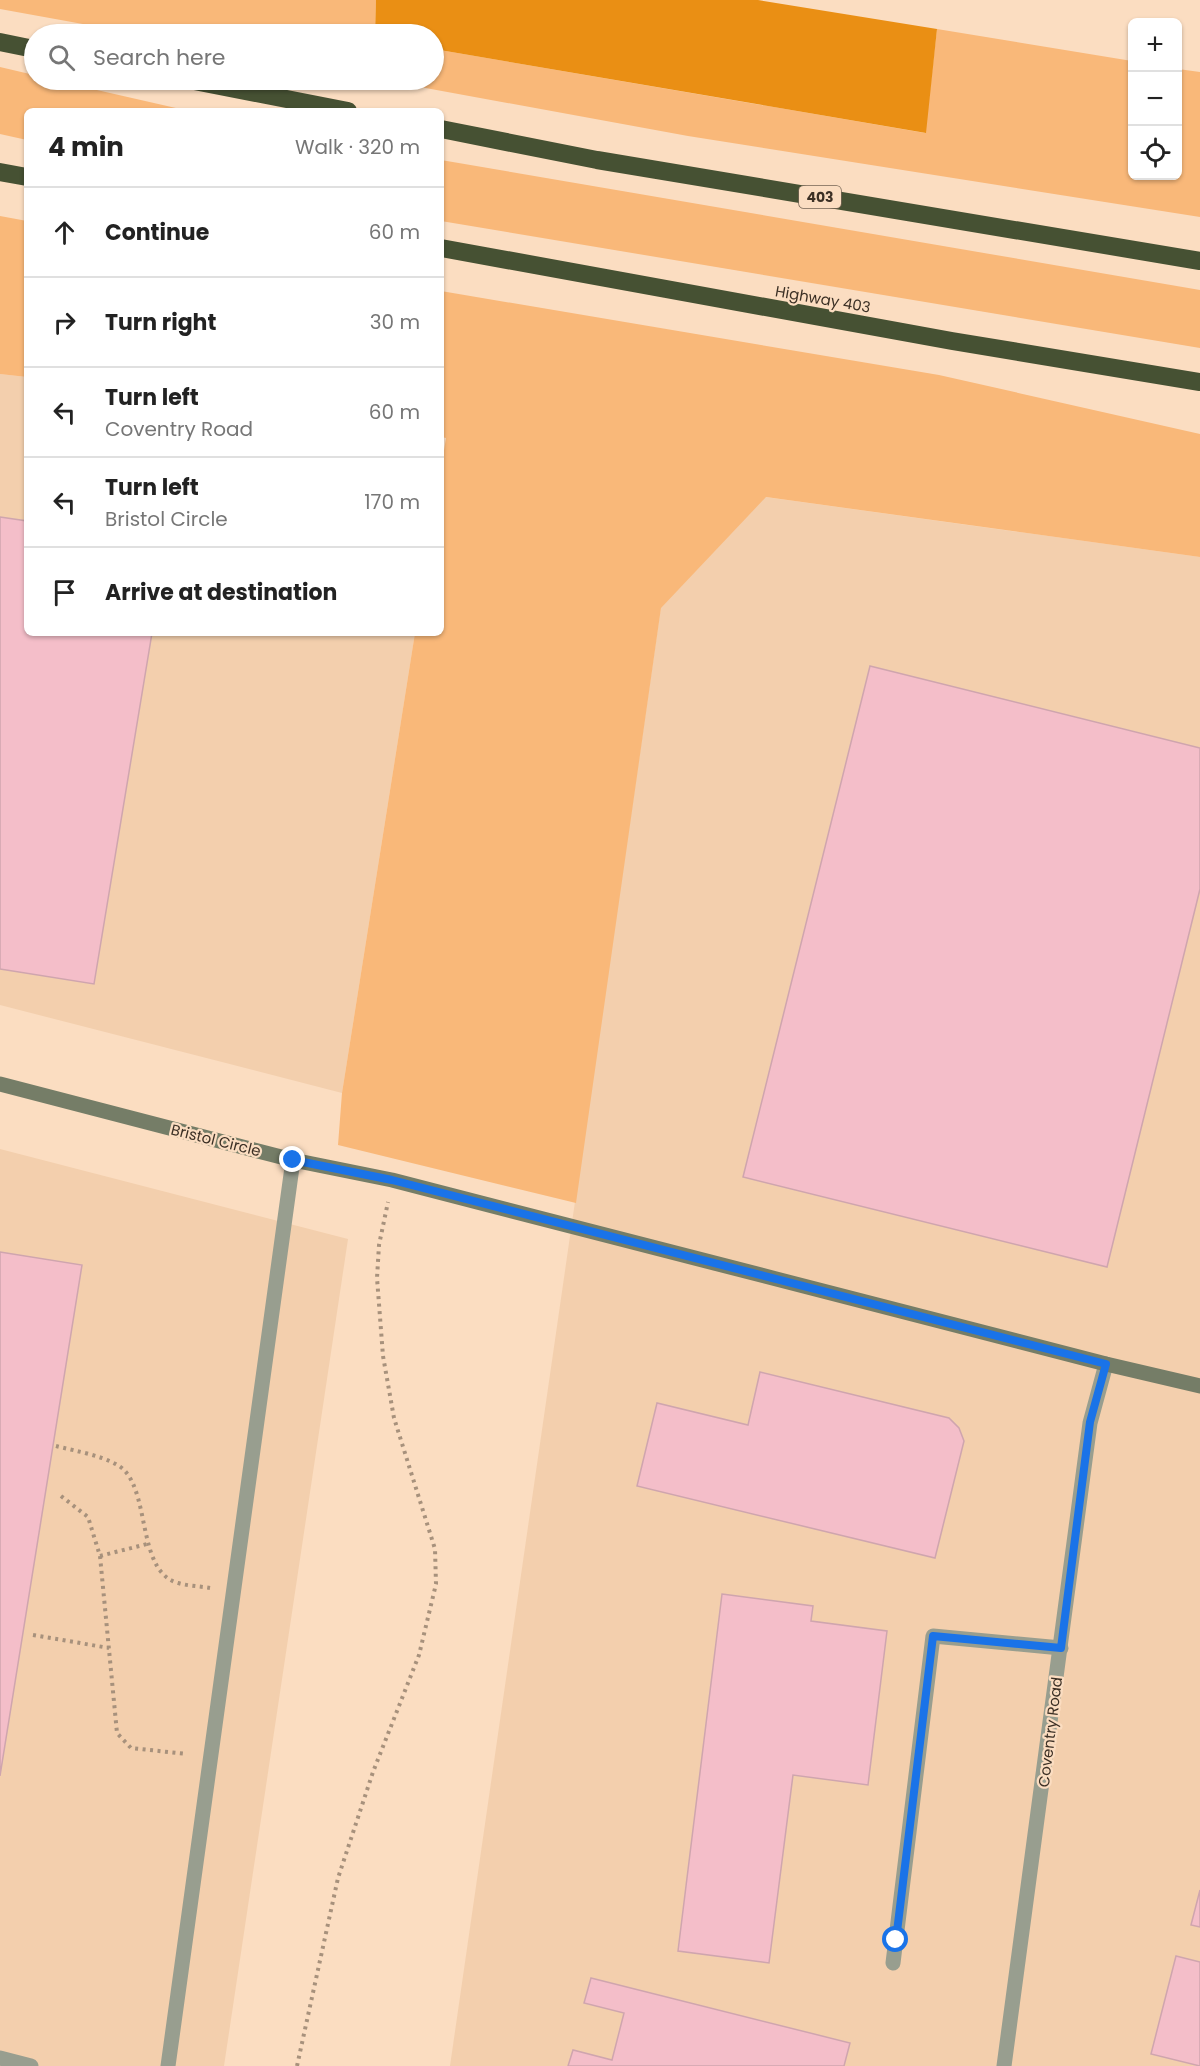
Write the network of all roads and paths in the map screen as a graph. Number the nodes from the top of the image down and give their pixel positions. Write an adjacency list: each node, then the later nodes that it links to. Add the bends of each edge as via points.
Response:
1 (0, 42): 2 (highway)
2 (24, 47)
3 (240, 90): 4 (highway)
4 (333, 108)
5 (444, 130): 9 (highway, 403, via 597,160)
6 (0, 172): 7 (highway)
7 (24, 176)
8 (444, 249): 10 (highway, Highway 403)
9 (1200, 261)
10 (1200, 382)
11 (0, 1084): 12 (street, Bristol Circle)
12 (293, 1160): 13 (street, Bristol Circle); 24 (street)
13 (392, 1180): 14 (street, Bristol Circle); 29 (path, via 379,1245 377,1278 383,1356 393,1418 435,1550 436,1584 419,1655 373,1772 338,1878)
14 (1106, 1364): 15 (street, Bristol Circle); 23 (street, Coventry Road, via 1090,1422)
15 (1200, 1386)
16 (56, 1446): 18 (path, via 101,1458 124,1471 142,1505)
17 (61, 1496): 19 (path, via 88,1517)
18 (147, 1544): 19 (path); 20 (path, via 159,1569 176,1583)
19 (100, 1556): 22 (path)
20 (211, 1588)
21 (33, 1635): 22 (path)
22 (109, 1648): 24 (path, via 117,1733 131,1748)
23 (1061, 1648): 25 (street, via 933,1636); 30 (street, Coventry Road)
24 (212, 1756): 28 (street)
25 (893, 1963)
26 (0, 2058): 27 (street)
27 (31, 2066)
28 (168, 2066)
29 (297, 2066)
30 (1004, 2066)

